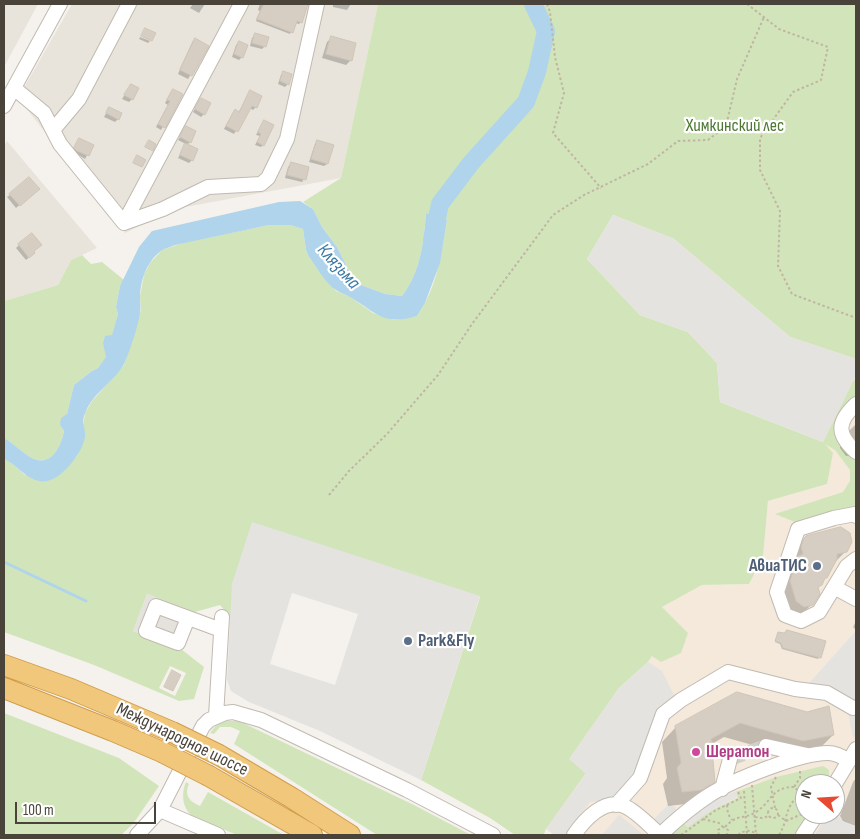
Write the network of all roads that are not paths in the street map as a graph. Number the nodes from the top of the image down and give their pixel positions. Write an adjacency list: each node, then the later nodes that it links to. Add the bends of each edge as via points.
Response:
1 (60, 4): 5 (street)
2 (128, 4): 7 (street, via 79,99)
3 (240, 4): 8 (street)
4 (317, 4): 8 (street, via 287,139 268,178 261,184 208,188)
5 (14, 88): 6 (street); 7 (street, via 44,113)
6 (4, 106)
7 (53, 130): 8 (street, via 60,144)
8 (124, 223)
9 (856, 404): 10 (street, via 837,416 846,443)
10 (856, 452)
11 (856, 516): 13 (street, via 834,518 798,529 777,592 785,615 802,621 819,612)
12 (853, 566): 13 (street)
13 (834, 588): 14 (street)
14 (856, 599)
15 (188, 618): 19 (street, via 222,624)
16 (4, 665): 31 (highway, Международное шоссе, bridge, via 88,696 219,755)
17 (4, 688): 30 (highway, Международное шоссе, bridge, via 162,752)
18 (852, 708): 26 (street, via 827,693 795,690 728,672 663,714 640,778)
19 (216, 716): 27 (street, via 203,726); 32 (street, via 233,712 261,720)
20 (766, 746): 23 (street)
21 (853, 755): 23 (street, via 830,753); 24 (street)
22 (730, 759): 25 (street)
23 (805, 762): 25 (street, via 752,775)
24 (841, 774)
25 (722, 789): 34 (street, via 688,811)
26 (616, 805): 33 (street, via 599,809); 34 (street, via 632,810)
27 (160, 810): 28 (street); 29 (street)
28 (137, 835)
29 (218, 835)
30 (312, 835)
31 (350, 835)
32 (493, 835)
33 (574, 835)
34 (660, 835)

